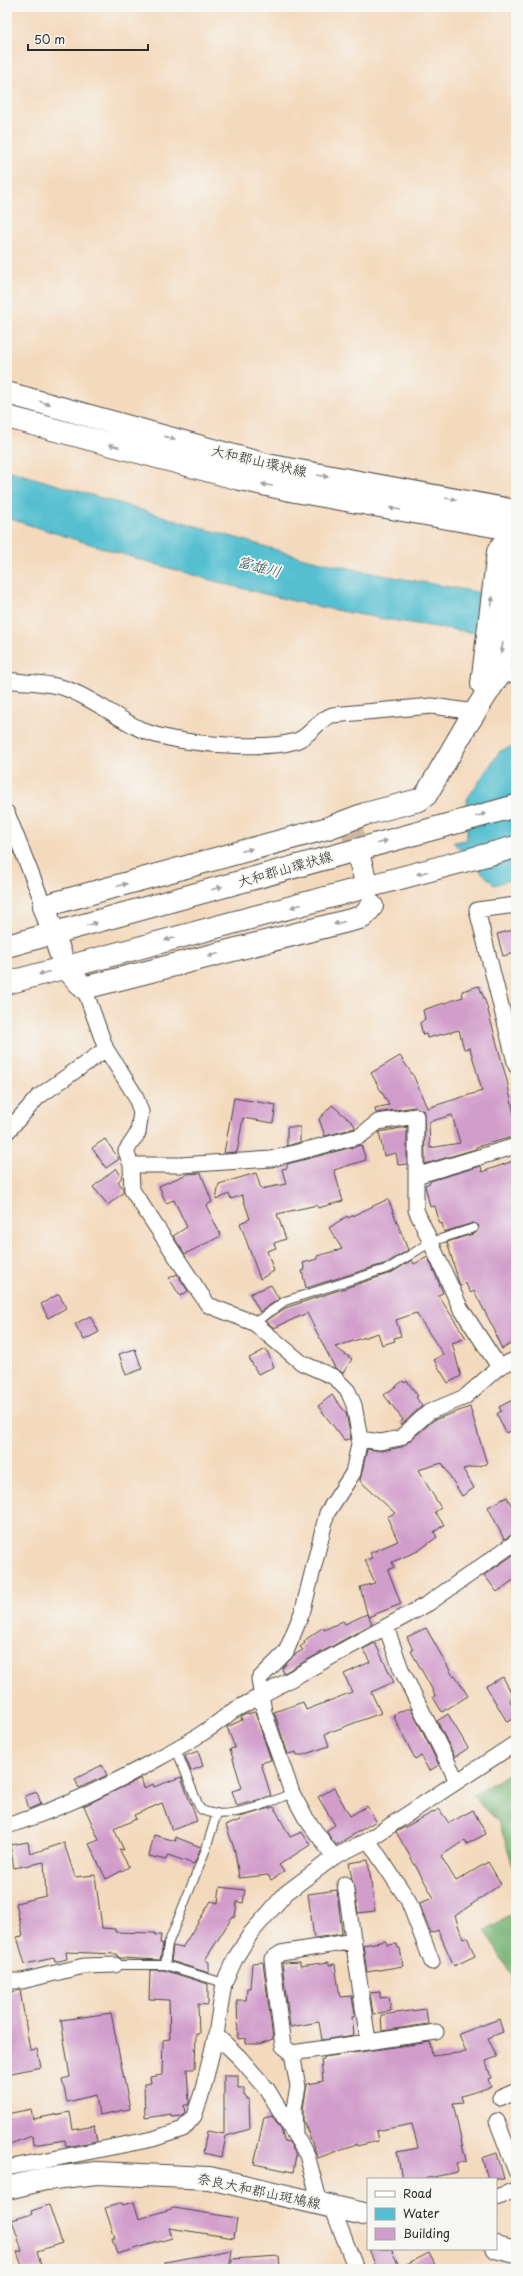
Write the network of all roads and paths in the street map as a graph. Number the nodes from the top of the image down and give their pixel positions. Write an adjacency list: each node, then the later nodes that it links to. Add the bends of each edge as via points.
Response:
1 (7, 392): 3 (main road, 大和郡山環状線, one-way to 3, via 267,465)
2 (7, 417): 3 (main road, 大和郡山環状線, one-way to 2, via 287,489)
3 (515, 521): 4 (main road, 大和郡山環状線)
4 (507, 553): 5 (main road, 大和郡山環状線)
5 (499, 673): 7 (main road, 大和郡山環状線)
6 (7, 680): 7 (street, via 57,686 85,697 143,730 197,743 237,745 295,741 306,736 323,718 332,715 432,706)
7 (477, 708): 14 (main road, 大和郡山環状線, one-way to 7, via 351,825 365,814 419,800 426,796)
8 (516, 806): 16 (main road, 大和郡山環状線, one-way to 8, via 447,823)
9 (7, 813): 14 (street)
10 (516, 847): 18 (main road, one-way to 18)
11 (359, 858): 12 (main road)
12 (366, 882)
13 (516, 905): 22 (street, via 477,910)
14 (44, 906): 16 (main road)
15 (372, 906): 20 (main road, one-way to 20, via 363,917)
16 (54, 934): 17 (main road, 大和郡山環状線); 18 (main road)
17 (7, 946)
18 (65, 967): 19 (main road, one-way to 19); 20 (main road)
19 (7, 983)
20 (84, 988): 21 (street)
21 (106, 1049): 23 (street, via 38,1097); 25 (street, via 135,1095 141,1112 138,1133 126,1151)
22 (516, 1066)
23 (7, 1132)
24 (516, 1146): 26 (street)
25 (131, 1165): 26 (street, via 180,1165 271,1159 360,1136 378,1122 416,1116); 29 (street, via 132,1190 208,1305)
26 (416, 1176): 28 (street, via 416,1210)
27 (474, 1228): 28 (lane)
28 (431, 1242): 29 (lane, via 389,1268 285,1301); 31 (street, via 460,1307)
29 (254, 1323): 32 (street, via 302,1363 334,1377 348,1391 354,1405)
30 (516, 1359): 31 (street)
31 (499, 1368): 32 (street, via 465,1397 430,1412 400,1438 380,1442)
32 (360, 1439): 35 (street, via 353,1474 327,1513 303,1610 286,1652 258,1679)
33 (516, 1542): 34 (street, via 429,1602)
34 (386, 1627): 35 (street); 38 (street, via 401,1669)
35 (263, 1696): 37 (street, via 231,1712 213,1728); 39 (street, via 264,1712)
36 (516, 1743): 38 (street)
37 (176, 1749): 40 (lane, via 200,1809 208,1813); 41 (street, via 67,1804)
38 (457, 1782): 42 (street)
39 (292, 1793): 40 (lane, via 263,1806); 43 (street, via 305,1817)
40 (217, 1813): 48 (lane, via 206,1849 168,1944)
41 (7, 1826)
42 (368, 1840): 43 (street); 46 (street, via 408,1900)
43 (334, 1857): 50 (street, via 286,1893 252,1932)
44 (346, 1884): 45 (street)
45 (354, 1941): 53 (street); 54 (street, via 281,1953 272,1959 283,2046)
46 (432, 1962)
47 (115, 1965): 48 (lane); 49 (street, via 84,1966 22,1981)
48 (166, 1965): 50 (lane)
49 (7, 1981)
50 (224, 1983): 52 (street)
51 (436, 2032): 53 (street)
52 (216, 2035): 58 (street, via 267,2089); 59 (street, via 200,2099 194,2116 183,2129 153,2139)
53 (368, 2041): 54 (street)
54 (292, 2053): 58 (street, via 298,2087 294,2108)
55 (516, 2091): 56 (street)
56 (500, 2098)
57 (497, 2121): 60 (street)
58 (295, 2136): 64 (street, via 307,2155)
59 (7, 2168)
60 (516, 2171)
61 (7, 2188): 64 (main road, 奈良大和郡山斑鳩線, via 45,2179 97,2173 147,2174 209,2178)
62 (516, 2190): 63 (street)
63 (497, 2197)
64 (326, 2205): 65 (main road, 奈良大和郡山斑鳩線); 68 (street)
65 (367, 2215)
66 (497, 2246): 67 (main road)
67 (516, 2252)
68 (356, 2269)

